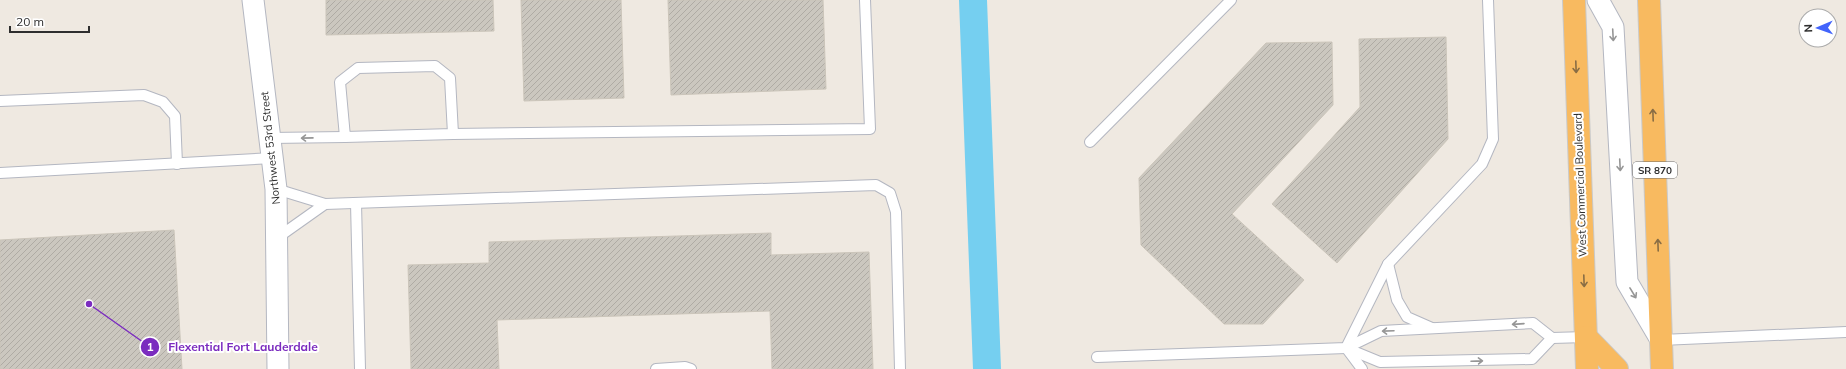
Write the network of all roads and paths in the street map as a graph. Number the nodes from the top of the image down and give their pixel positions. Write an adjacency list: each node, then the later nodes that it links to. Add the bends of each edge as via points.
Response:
1 (253, 0): 12 (street, Northwest 53rd Street)
2 (865, 0): 9 (lane, via 870,129)
3 (1231, 0): 11 (lane)
4 (1488, 0): 19 (lane, via 1493,140 1482,164)
5 (1574, 0): 22 (highway, West Commercial Boulevard, one-way to 22)
6 (1598, 0): 24 (street, one-way to 24, via 1613,27 1627,282)
7 (1649, 0): 24 (highway, SR 870, one-way to 7)
8 (0, 101): 13 (lane, via 144,95 163,102 175,116)
9 (453, 134): 10 (lane); 10 (lane, via 450,78 435,66 358,68 340,82)
10 (344, 137): 12 (lane, one-way to 12)
11 (1090, 142)
12 (271, 148): 13 (lane); 15 (street, Northwest 53rd Street)
13 (177, 164): 14 (lane)
14 (0, 173)
15 (276, 189): 17 (lane); 18 (street, Northwest 53rd Street)
16 (356, 203): 17 (lane); 29 (lane); 32 (lane, via 876,186 890,193 896,212)
17 (325, 204): 18 (lane)
18 (277, 238): 28 (street, Northwest 53rd Street)
19 (1388, 264): 20 (lane, via 1397,300 1407,317); 25 (lane)
20 (1434, 329): 23 (lane, one-way to 20, via 1533,323); 25 (lane, one-way to 25, via 1381,331)
21 (1846, 332): 24 (lane)
22 (1586, 337): 23 (lane); 35 (highway, West Commercial Boulevard); 36 (highway)
23 (1552, 338): 27 (lane, one-way to 23, via 1532,359)
24 (1661, 340): 37 (highway, SR 870)
25 (1346, 348): 26 (lane); 27 (lane, via 1380,362); 33 (lane)
26 (1097, 357)
27 (1438, 362): 34 (lane)
28 (278, 369)
29 (360, 369)
30 (656, 369): 31 (lane)
31 (691, 369)
32 (900, 369)
33 (1362, 369)
34 (1428, 369)
35 (1587, 369)
36 (1617, 369)
37 (1662, 369)

